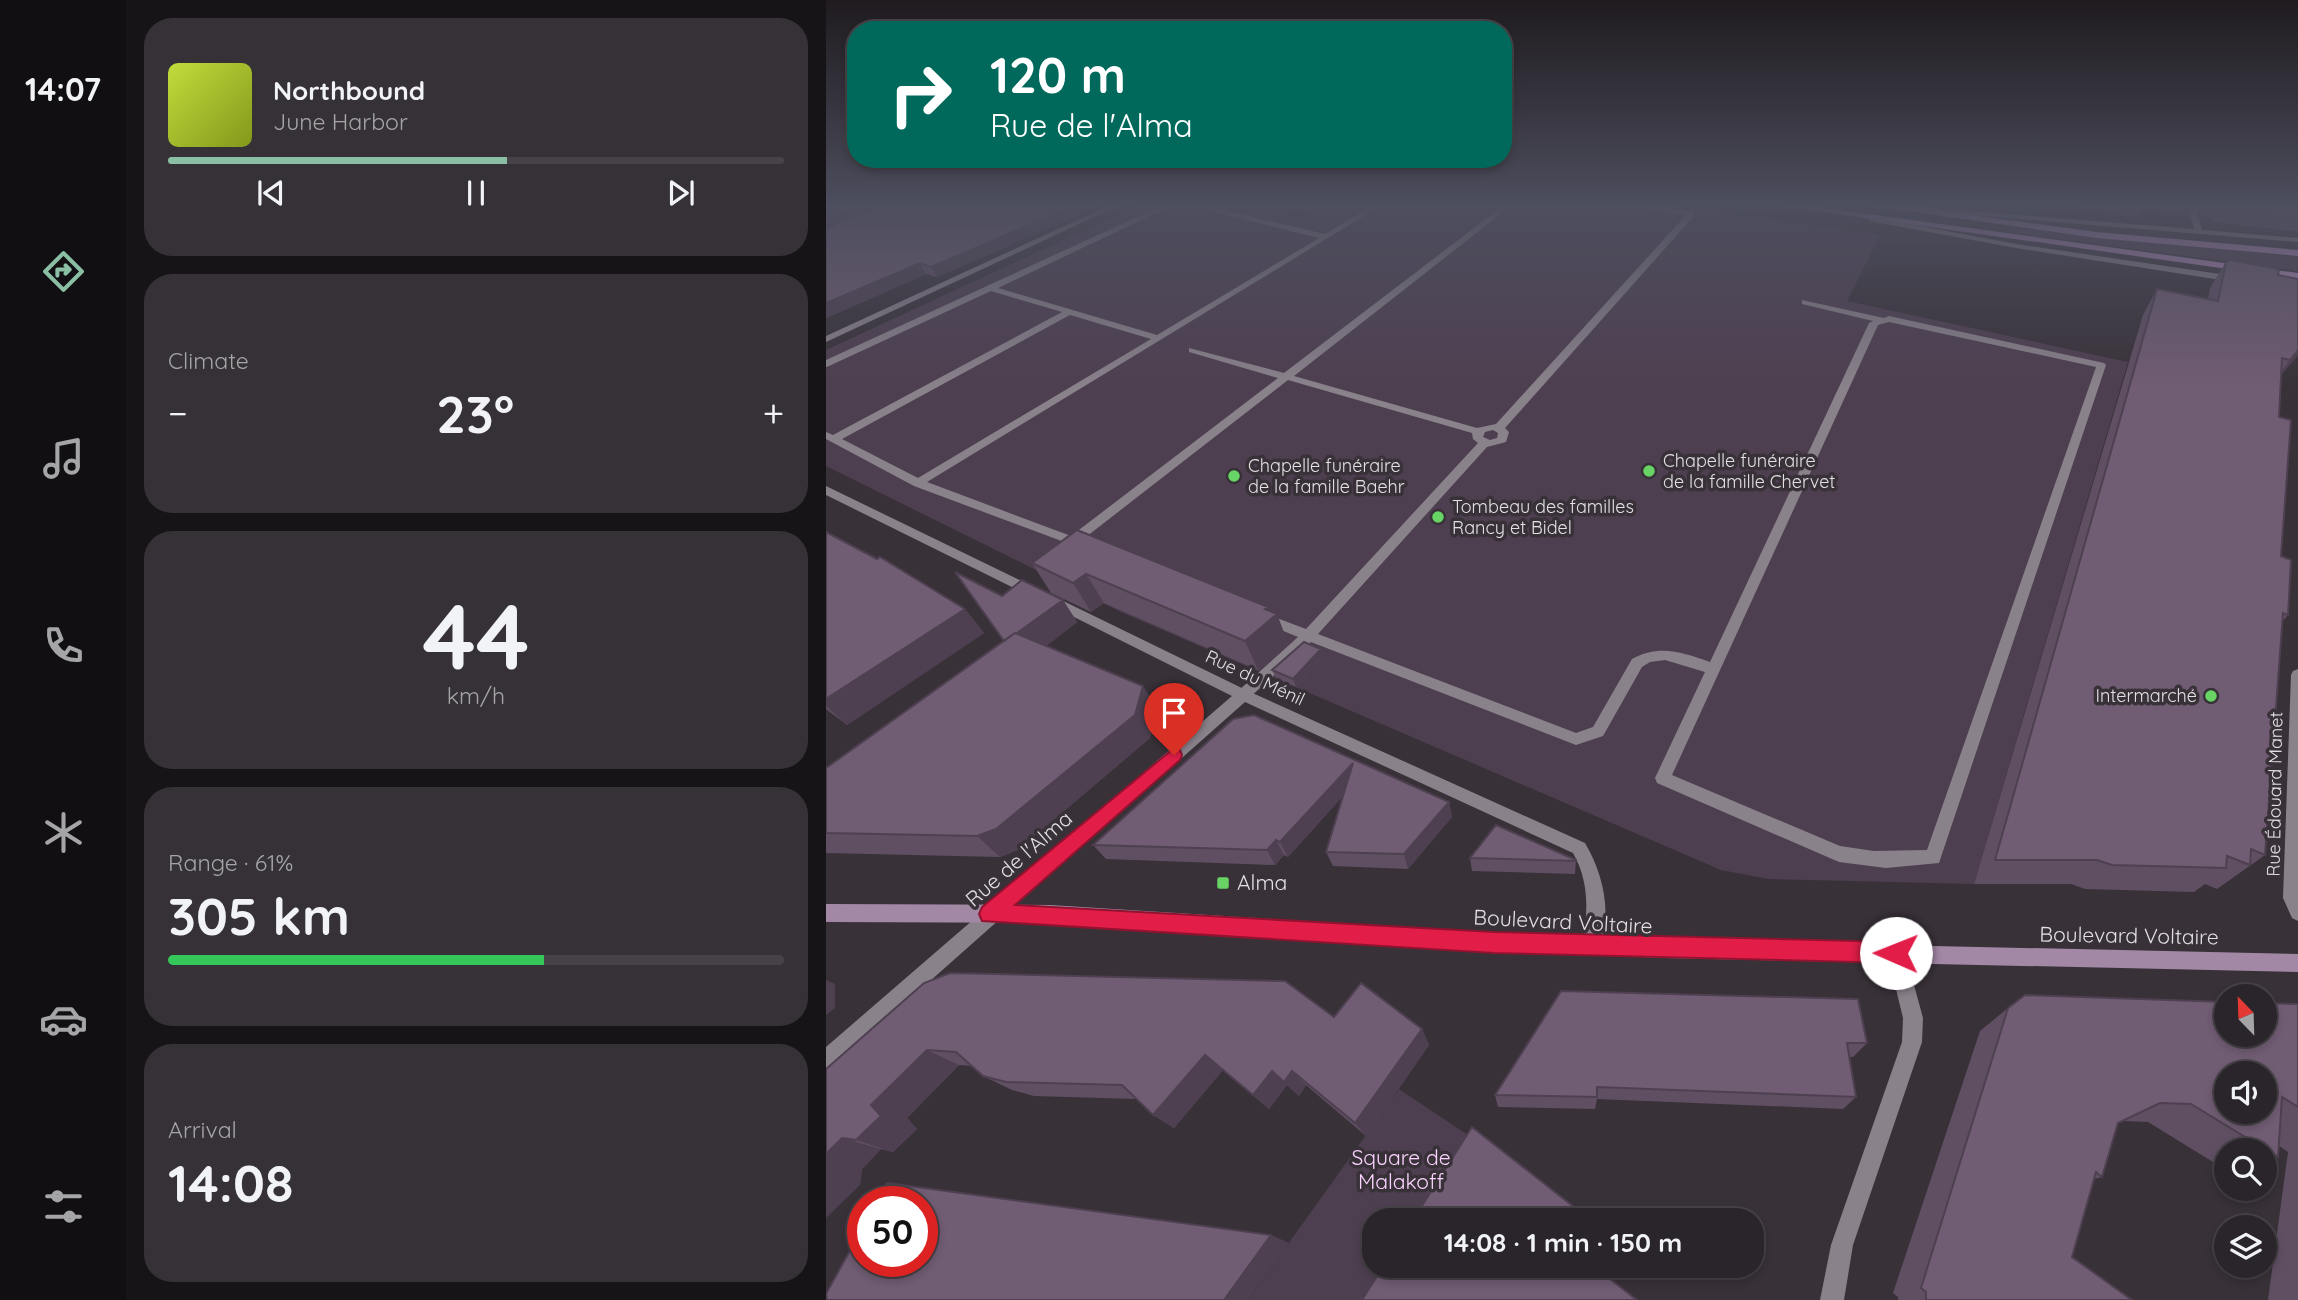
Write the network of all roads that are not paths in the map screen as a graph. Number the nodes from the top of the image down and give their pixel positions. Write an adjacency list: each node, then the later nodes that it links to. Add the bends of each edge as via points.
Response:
1 (985, 266): 15 (street)
2 (1038, 266): 10 (street)
3 (1279, 266): 14 (street)
4 (1430, 266): 18 (street)
5 (1645, 266): 20 (street, Rue de l'Alma, via 1499,428 1505,438 1499,442)
6 (2147, 266): 9 (street)
7 (2221, 266): 8 (main road)
8 (2298, 276)
9 (2249, 281)
10 (990, 288): 12 (street); 17 (street)
11 (1805, 302): 13 (street)
12 (1069, 312): 14 (street); 19 (street)
13 (1882, 320): 27 (street, via 1874,323); 27 (street, via 2101,365 1933,858 1891,861 1839,855 1663,778)
14 (1158, 338): 21 (street)
15 (826, 339)
16 (1192, 350): 18 (street)
17 (826, 364)
18 (1285, 377): 20 (street); 23 (street)
19 (830, 437): 21 (street)
20 (1481, 437): 26 (street, Rue de l'Alma)
21 (918, 483): 23 (street)
22 (826, 490): 29 (street, Rue du Ménil)
23 (1073, 541): 24 (street)
24 (1097, 551)
25 (1246, 611): 26 (street)
26 (1308, 636): 27 (street, via 1576,740 1598,732 1644,657 1664,653); 29 (street, Rue de l'Alma)
27 (1714, 669)
28 (2298, 675): 30 (street, Rue Édouard Manet, via 2292,898)
29 (1243, 695): 32 (street, Rue de l'Alma); 33 (street, Rue du Ménil, via 1579,848 1595,881 1597,911)
30 (2298, 912)
31 (826, 913): 32 (main road, Boulevard Voltaire)
32 (989, 914): 33 (main road, Boulevard Voltaire); 36 (street, Rue de l'Alma)
33 (1591, 946): 34 (main road, Boulevard Voltaire)
34 (1896, 953): 35 (main road, Boulevard Voltaire); 37 (street, via 1913,1018 1912,1042 1842,1245)
35 (2298, 963)
36 (826, 1060)
37 (1832, 1300)

